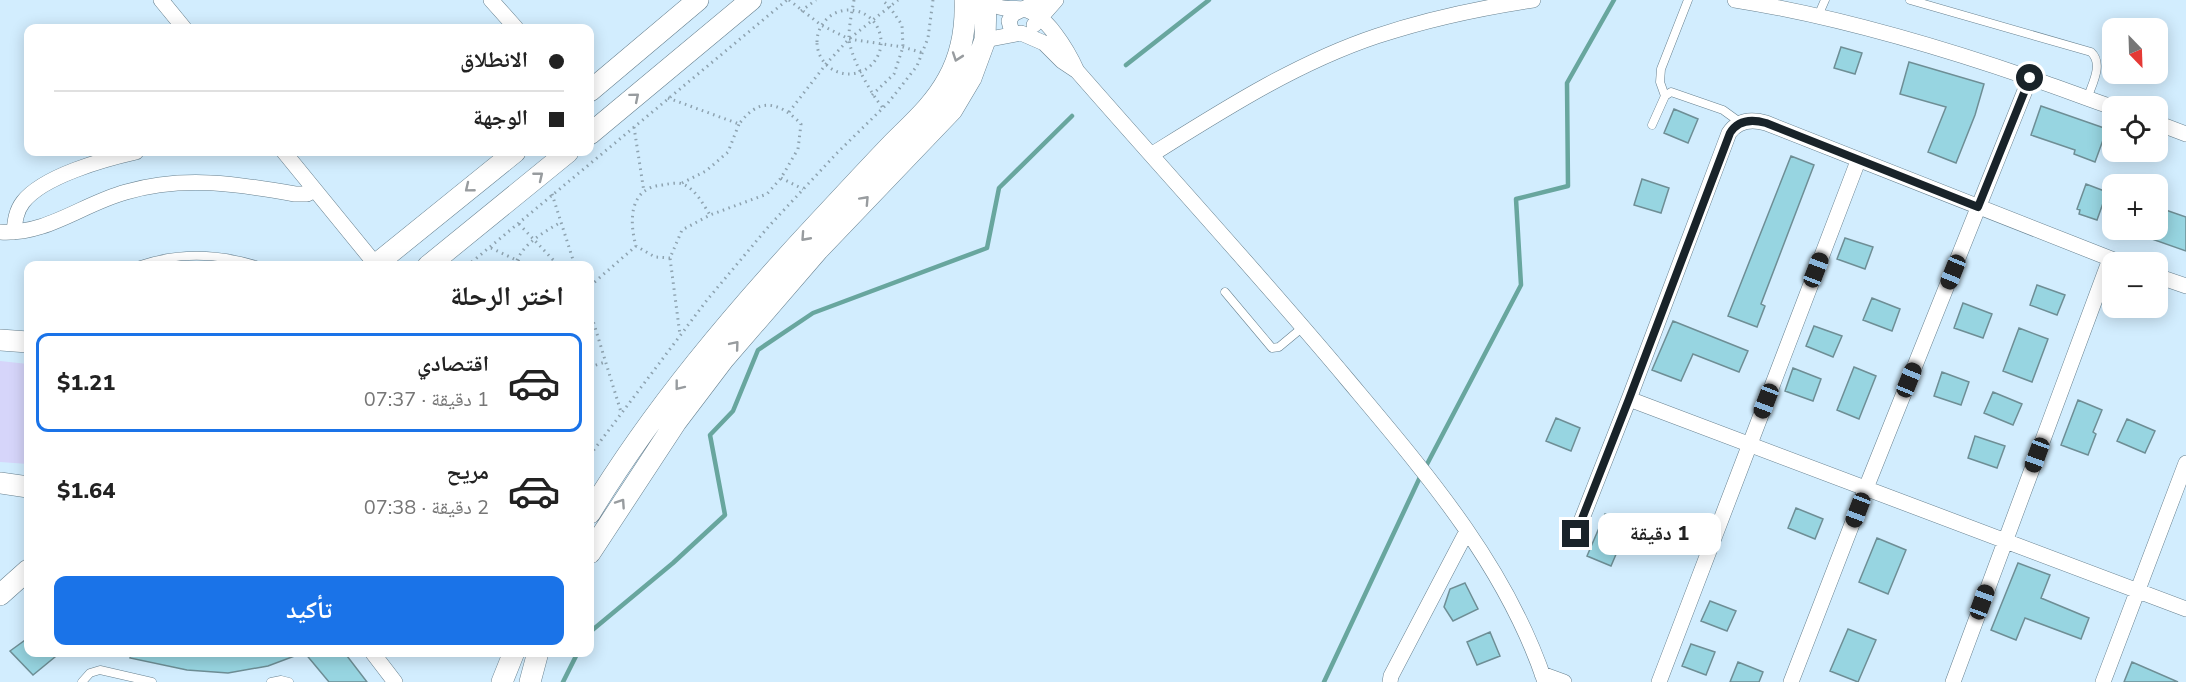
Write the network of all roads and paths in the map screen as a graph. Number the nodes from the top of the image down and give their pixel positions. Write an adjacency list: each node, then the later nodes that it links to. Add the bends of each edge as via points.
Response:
1 (161, 0): 27 (street)
2 (491, 0): 28 (street)
3 (698, 0): 40 (street)
4 (751, 0): 53 (street, one-way to 4)
5 (788, 0): 23 (path); 43 (path)
6 (816, 0): 23 (path)
7 (854, 0): 22 (path)
8 (882, 0): 20 (path)
9 (898, 0): 20 (path)
10 (933, 0): 35 (path)
11 (965, 0): 106 (street, one-way to 106, via 960,50 940,92 751,298 648,427)
12 (987, 0): 21 (street, via 1005,10); 32 (street)
13 (1041, 0): 21 (street)
14 (1056, 0): 25 (street)
15 (1533, 0): 55 (street, via 1415,24 1336,52 1264,87)
16 (1688, 0): 42 (lane, via 1661,69)
17 (1735, 0): 24 (street)
18 (1825, 0): 24 (lane)
19 (1910, 0): 44 (lane, via 2091,52 2098,67)
20 (889, 6): 26 (path); 34 (path, via 902,25)
21 (1022, 9): 25 (street); 30 (street, via 1010,18 1011,29)
22 (852, 10): 26 (path); 29 (path, via 834,14); 31 (path)
23 (801, 11): 29 (path)
24 (1818, 16): 39 (street)
25 (1040, 18): 30 (street); 37 (street, via 1066,48)
26 (873, 20): 31 (path); 33 (path)
27 (181, 24)
28 (512, 24)
29 (821, 25): 31 (path); 36 (path, via 817,41)
30 (1018, 33): 32 (street); 37 (street, via 1044,43)
31 (849, 39): 33 (path); 36 (path); 38 (path)
32 (985, 40): 110 (street, one-way to 32, via 670,430 723,360 818,250 952,110 971,78)
33 (882, 44): 34 (path); 38 (path, via 877,59)
34 (903, 47): 35 (path); 41 (path, via 894,74)
35 (923, 53): 46 (path)
36 (825, 64): 38 (path, via 848,75); 47 (path)
37 (1077, 71): 55 (street)
38 (861, 72): 41 (path)
39 (2030, 78): 44 (street); 67 (street)
40 (594, 88)
41 (872, 95): 46 (path)
42 (1665, 96): 48 (lane, via 1675,92 1723,110); 50 (lane)
43 (668, 98): 49 (path); 51 (path)
44 (2087, 99): 45 (street)
45 (2102, 104)
46 (883, 108): 63 (path)
47 (789, 112): 49 (path, via 771,105 754,109); 61 (path, via 801,124 798,149)
48 (1741, 123): 60 (street, via 1766,123); 98 (street, via 1730,133)
49 (739, 124): 62 (path, via 728,152 706,171)
50 (1652, 125)
51 (634, 127): 65 (path); 66 (path)
52 (2168, 127): 54 (street)
53 (594, 131)
54 (2186, 134)
55 (1150, 155): 92 (street)
56 (121, 156): 71 (street, via 94,163 38,189 23,202)
57 (287, 156): 64 (street)
58 (510, 156): 81 (street, one-way to 81)
59 (563, 156): 82 (street, one-way to 59)
60 (1858, 161): 67 (street); 100 (street)
61 (781, 178): 63 (path); 68 (path, via 766,194)
62 (682, 183): 65 (path, via 657,185); 68 (path, via 696,193)
63 (804, 189): 93 (path, via 755,242)
64 (315, 190): 71 (street, via 295,194 215,182 171,183 101,200 47,226); 80 (street)
65 (644, 192): 73 (path, via 632,207 631,229)
66 (552, 194): 69 (path); 70 (path)
67 (1978, 207): 75 (street); 105 (street)
68 (710, 214): 76 (path, via 682,230)
69 (561, 222): 72 (path); 85 (path)
70 (519, 224): 72 (path); 74 (path)
71 (7, 232)
72 (533, 239): 77 (path); 84 (path)
73 (636, 246): 76 (path, via 655,257); 87 (path)
74 (491, 248): 77 (path); 83 (path)
75 (2102, 256)
76 (670, 258): 93 (path)
77 (517, 260)
78 (153, 261): 79 (lane, via 199,255)
79 (243, 261)
80 (372, 261)
81 (380, 261)
82 (434, 261)
83 (474, 261)
84 (554, 261)
85 (573, 261)
86 (2168, 280): 88 (street)
87 (594, 283)
88 (2186, 286)
89 (1225, 292): 92 (lane, via 1272,348 1279,347)
90 (2102, 292): 109 (street)
91 (594, 324): 96 (path)
92 (1304, 327): 107 (street, via 1423,470)
93 (680, 335): 99 (path)
94 (0, 340): 95 (street)
95 (24, 342)
96 (605, 362): 97 (path); 99 (path)
97 (594, 366)
98 (1629, 399): 100 (street); 108 (street)
99 (621, 413): 101 (path)
100 (1749, 445): 105 (street); 128 (street)
101 (594, 450)
102 (2186, 463): 112 (street)
103 (0, 483): 104 (street)
104 (24, 486)
105 (1866, 488): 109 (street); 129 (street)
106 (594, 507)
107 (1467, 531): 118 (street, via 1509,598); 126 (street)
108 (1576, 534)
109 (2005, 542): 112 (street); 130 (street)
110 (594, 547)
111 (24, 574): 113 (street)
112 (2138, 590): 114 (street); 131 (street)
113 (0, 595)
114 (2186, 609)
115 (376, 657): 123 (street)
116 (512, 657): 124 (street)
117 (537, 657): 125 (street)
118 (1543, 678): 127 (street)
119 (82, 682): 120 (lane, via 90,673 100,670)
120 (152, 682)
121 (271, 682): 122 (lane)
122 (289, 682)
123 (394, 682)
124 (501, 682)
125 (530, 682)
126 (1390, 682)
127 (1564, 682)
128 (1659, 682)
129 (1791, 682)
130 (1953, 682)
131 (2103, 682)

